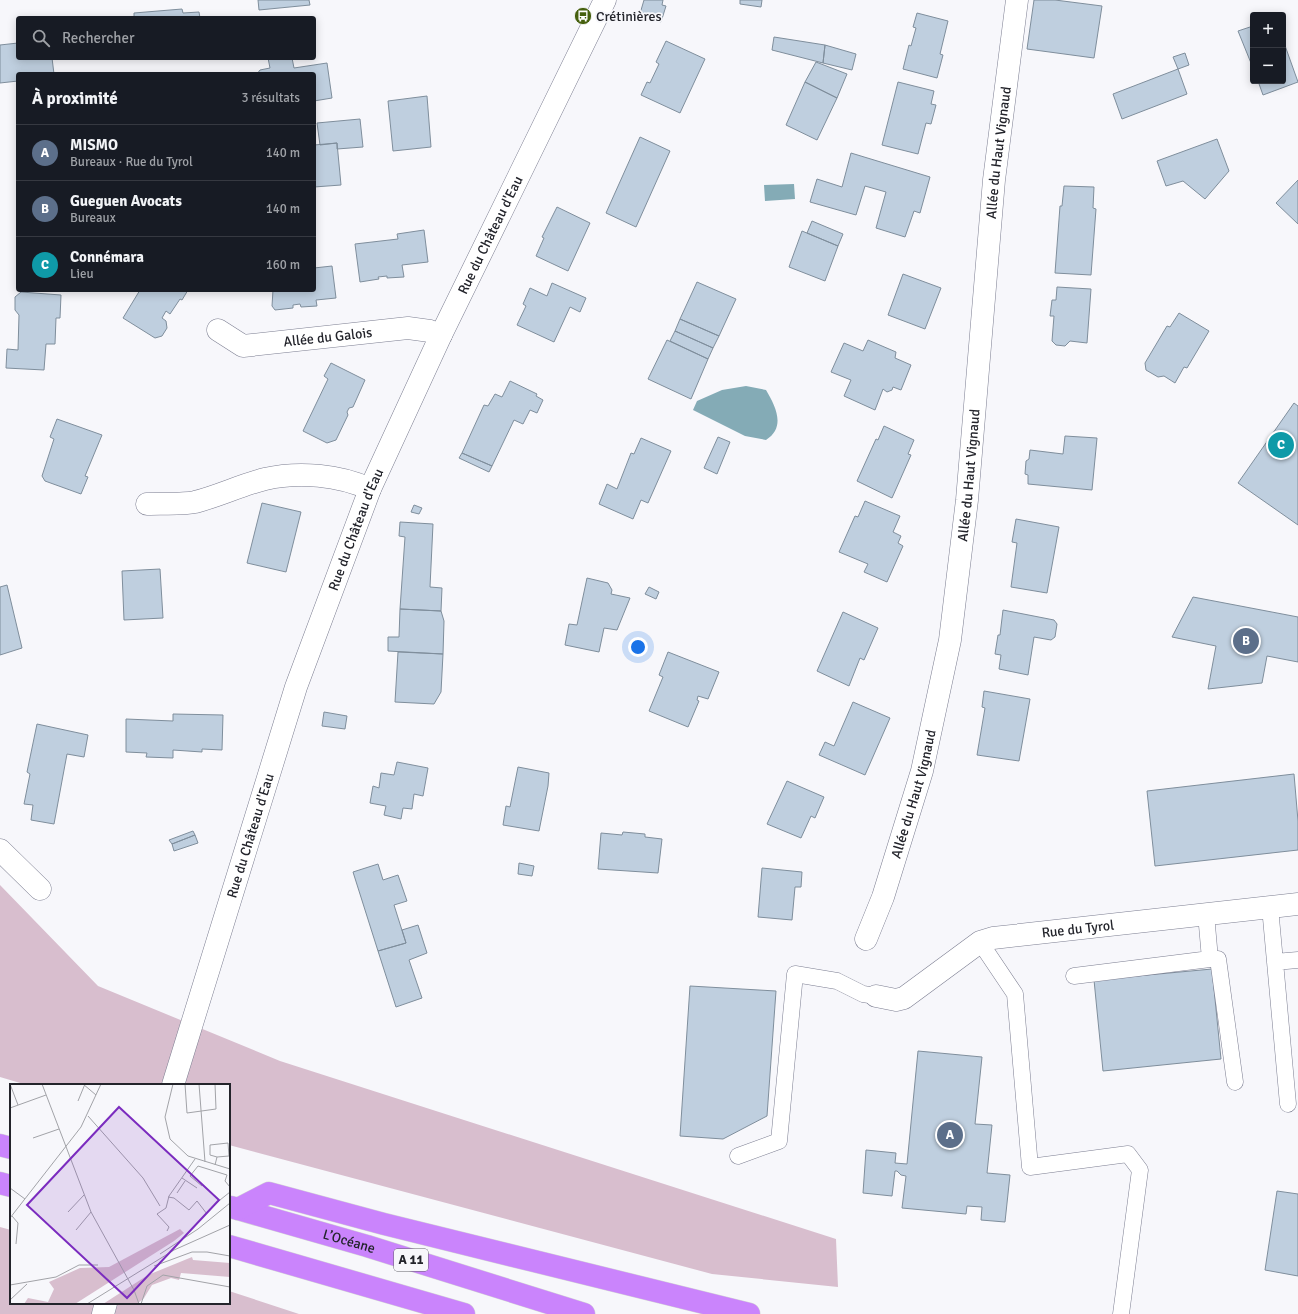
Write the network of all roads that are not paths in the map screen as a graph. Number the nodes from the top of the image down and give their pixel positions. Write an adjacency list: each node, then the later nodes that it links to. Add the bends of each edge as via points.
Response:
1 (605, 0): 4 (street, Rue du Château d'Eau)
2 (1017, 0): 12 (street, Allée du Haut Vignaud, via 994,180 967,500 950,640 922,771 883,897)
3 (218, 330): 4 (street, Allée du Galois, via 243,346 408,328)
4 (442, 335): 5 (street, Rue du Château d'Eau)
5 (370, 489): 6 (street, via 335,477 299,476 266,479 194,502); 19 (street, Rue du Château d'Eau, via 296,687)
6 (147, 504)
7 (0, 850): 8 (street)
8 (40, 889)
9 (1298, 904): 10 (street, Rue du Tyrol)
10 (1270, 907): 11 (street, Rue du Tyrol); 16 (lane)
11 (1206, 914): 13 (street, Rue du Tyrol, via 999,937); 14 (lane)
12 (866, 939)
13 (980, 942): 18 (street, Rue du Tyrol, via 904,998 896,1000); 36 (lane, via 1015,994 1030,1167 1128,1154 1140,1170)
14 (1210, 959): 17 (lane); 20 (lane, via 1218,959)
15 (1298, 960): 16 (lane)
16 (1275, 962): 21 (lane)
17 (1074, 976)
18 (876, 996): 24 (lane, via 863,994 838,981 795,974 779,1141)
19 (174, 1081)
20 (1235, 1082)
21 (1288, 1104)
22 (0, 1145): 23 (highway)
23 (10, 1148)
24 (738, 1156)
25 (0, 1183): 26 (highway)
26 (10, 1186)
27 (234, 1207): 34 (highway, L’Océane / A 11); 35 (highway, via 269,1193 384,1224)
28 (230, 1246): 29 (highway)
29 (401, 1295): 32 (highway); 33 (highway)
30 (106, 1304): 31 (street)
31 (103, 1314)
32 (422, 1314)
33 (464, 1314)
34 (584, 1314)
35 (750, 1314)
36 (1121, 1314)

